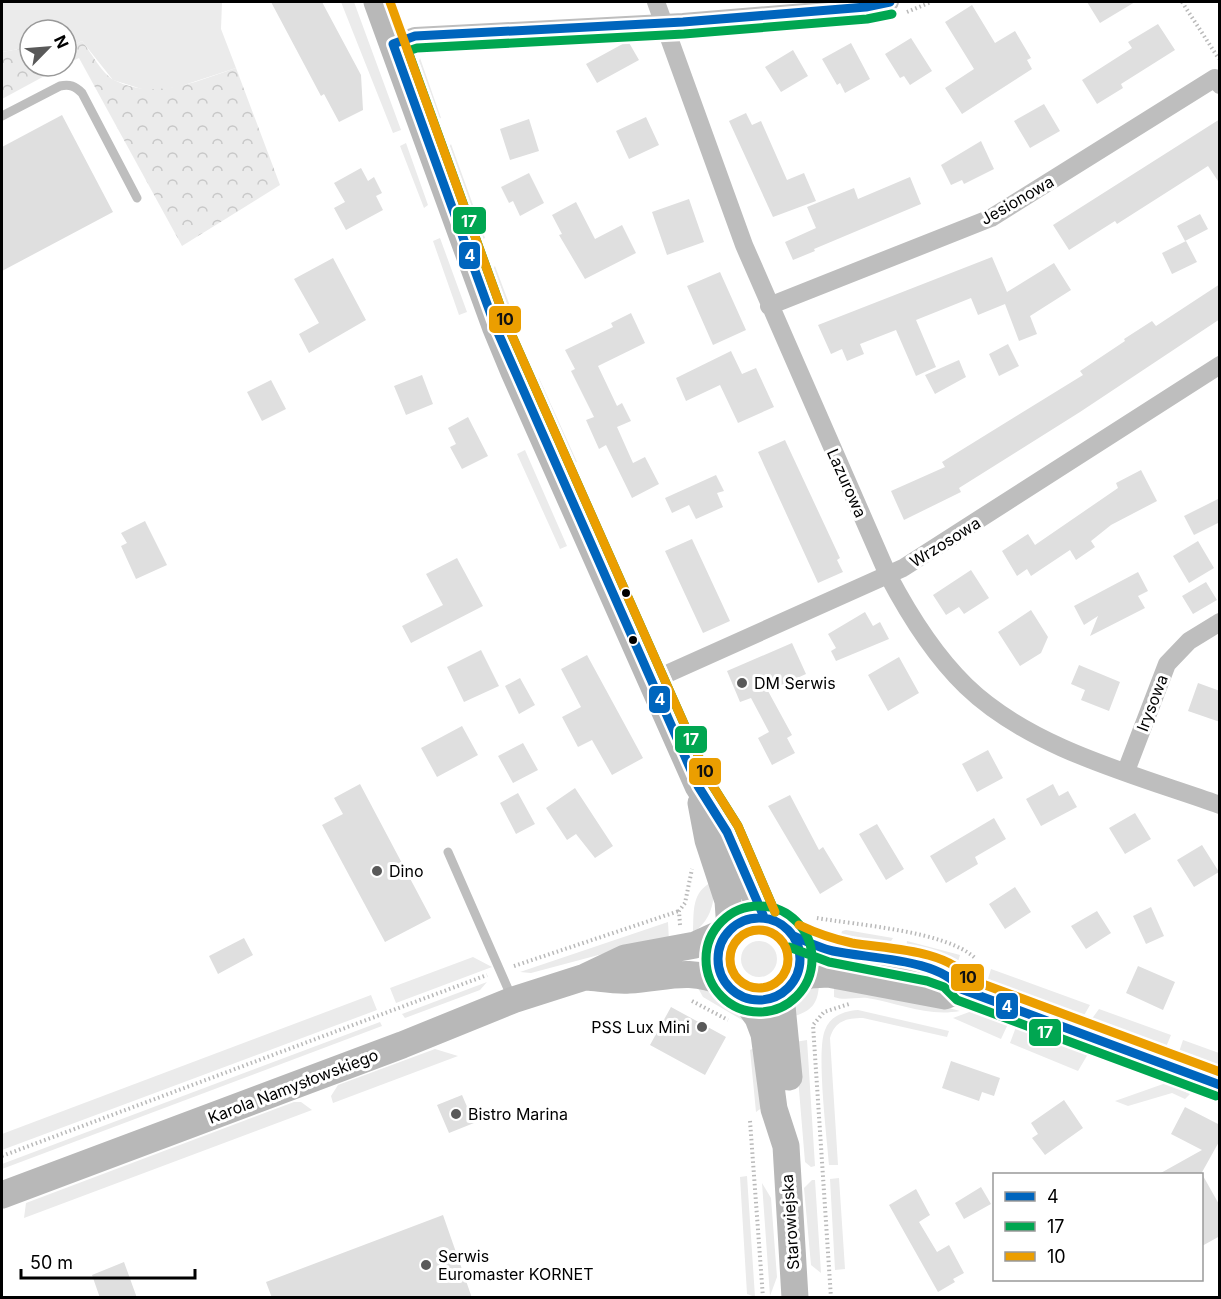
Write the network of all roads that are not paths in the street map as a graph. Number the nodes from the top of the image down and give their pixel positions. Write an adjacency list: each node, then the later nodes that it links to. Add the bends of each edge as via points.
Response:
1 (377, 2): 5 (street)
2 (656, 2): 4 (street, Lazurowa)
3 (891, 2): 4 (street)
4 (664, 23): 5 (street, via 415,36); 9 (street, Lazurowa)
5 (393, 44): 13 (street, via 495,326)
6 (1217, 81): 9 (street, Jesionowa, via 991,218)
7 (2, 116): 8 (lane, via 60,86 76,87)
8 (137, 198)
9 (769, 306): 11 (street, Lazurowa)
10 (1220, 365): 11 (street, Wrzosowa)
11 (888, 575): 13 (street, Wrzosowa); 14 (street, Lazurowa, via 943,662 980,699 1041,737)
12 (1220, 622): 14 (street, Irysowa, via 1184,645 1167,664)
13 (651, 681): 15 (street)
14 (1126, 771): 16 (street, Lazurowa)
15 (698, 786): 18 (street, via 727,832); 20 (street, via 708,840 728,901)
16 (1220, 805)
17 (448, 852): 25 (lane)
18 (764, 917): 19 (street); 20 (street, via 746,920)
19 (803, 927): 22 (street, via 801,960); 23 (street, via 830,951 951,976)
20 (730, 929): 21 (street, Karola Namysłowskiego, via 695,945 625,958); 24 (street, via 718,950 718,962)
21 (585, 977): 24 (street, Karola Namysłowskiego, via 628,980 682,972 701,974); 25 (street, Karola Namysłowskiego)
22 (789, 987): 23 (street, via 810,975 828,974 945,996); 24 (street, via 765,1000); 27 (street, Starowiejska, via 782,1006 793,1108)
23 (961, 989): 26 (street)
24 (734, 990): 27 (street, Starowiejska, via 758,1018 764,1034 774,1109)
25 (513, 1000): 28 (street, Karola Namysłowskiego)
26 (1220, 1085)
27 (786, 1146): 29 (street, Starowiejska)
28 (2, 1195)
29 (795, 1298)

